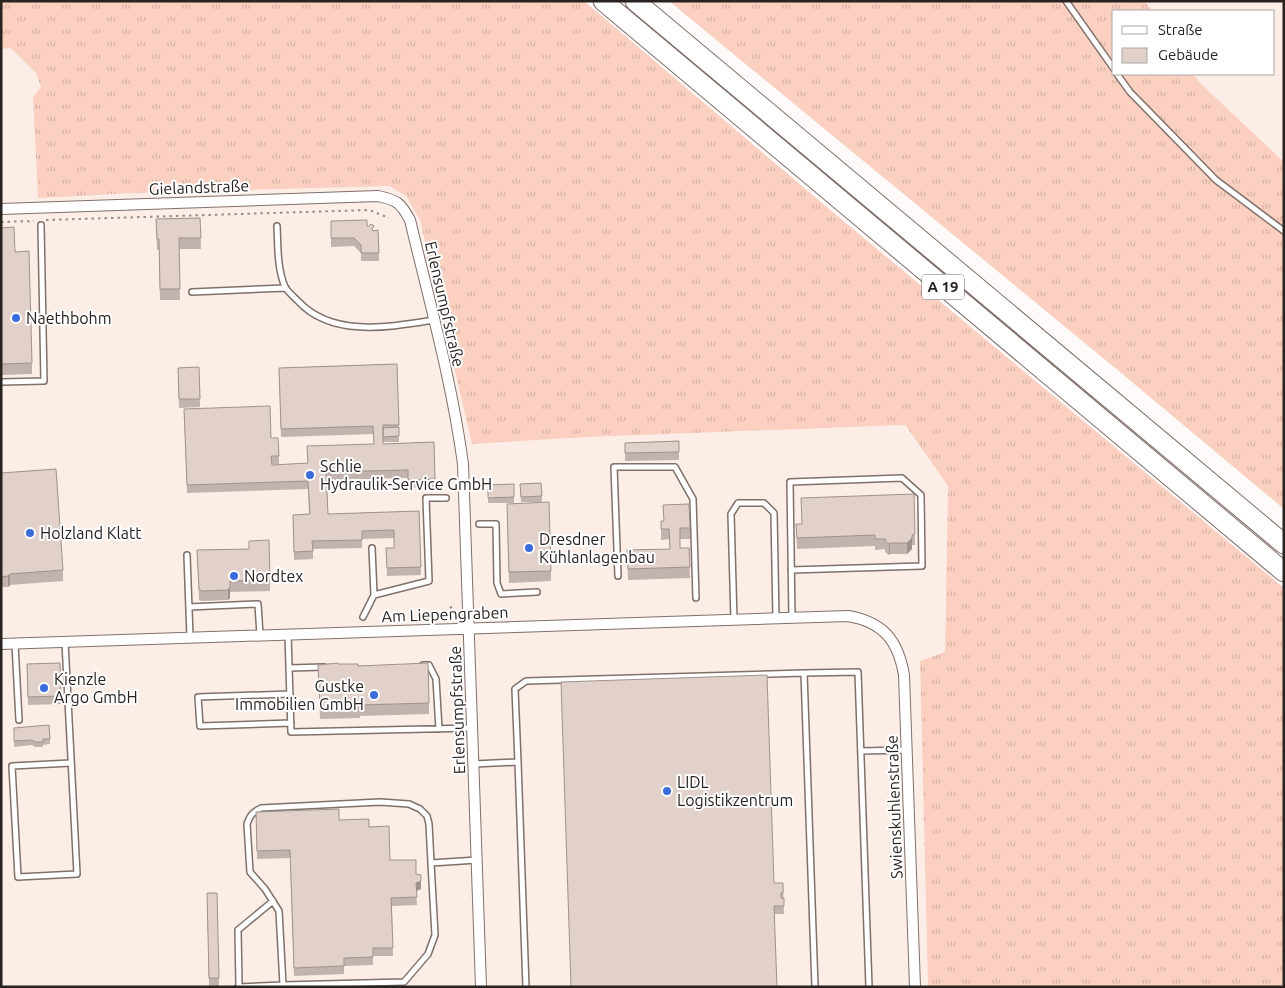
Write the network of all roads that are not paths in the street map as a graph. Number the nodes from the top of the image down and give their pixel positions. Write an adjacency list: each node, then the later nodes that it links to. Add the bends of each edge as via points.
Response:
1 (603, 1): 21 (highway, A 19)
2 (635, 1): 17 (highway, A 19)
3 (1066, 1): 4 (lane)
4 (1112, 66)
5 (1118, 75): 10 (lane, via 1130,92 1216,180)
6 (397, 202): 7 (street, Gielandstraße, via 378,196); 13 (street, Erlensumpfstraße, via 410,220)
7 (1, 209)
8 (41, 225): 14 (lane, via 44,381)
9 (277, 226): 11 (lane, via 278,260)
10 (1284, 231)
11 (286, 288): 12 (lane); 13 (lane, via 305,309 333,323 359,328)
12 (192, 292)
13 (434, 320): 31 (street, Erlensumpfstraße, via 463,464)
14 (1, 382)
15 (446, 498): 24 (lane, via 426,498 429,581)
16 (479, 524): 23 (lane, via 496,524 501,594)
17 (1284, 544)
18 (372, 548): 24 (lane)
19 (187, 555): 26 (lane)
20 (791, 570): 20 (lane, via 790,482 902,478 921,495 922,566); 29 (lane)
21 (1284, 572)
22 (618, 576): 25 (lane, via 614,467 675,467 693,499)
23 (536, 592)
24 (374, 595): 27 (lane)
25 (696, 598)
26 (189, 607): 34 (lane, via 258,604); 35 (lane)
27 (362, 617)
28 (776, 618): 29 (street, Am Liepengraben); 30 (street, Am Liepengraben); 30 (lane, via 774,513 764,503 738,503 731,514)
29 (792, 618): 32 (street, Am Liepengraben, via 863,618)
30 (734, 620): 31 (street, Am Liepengraben)
31 (469, 627): 33 (street, Am Liepengraben); 46 (street, Erlensumpfstraße)
32 (885, 632): 48 (street, Swienskuhlenstraße, via 902,660)
33 (288, 634): 34 (street, Am Liepengraben); 41 (lane)
34 (260, 635): 35 (street, Am Liepengraben)
35 (190, 637): 36 (street, Am Liepengraben)
36 (65, 642): 37 (street, Am Liepengraben); 51 (lane)
37 (15, 643): 38 (street, Am Liepengraben); 44 (lane)
38 (1, 644)
39 (420, 665): 47 (lane, via 429,665 436,679)
40 (326, 667): 41 (lane)
41 (289, 668): 43 (lane)
42 (804, 673): 49 (lane, via 858,672); 50 (lane, via 526,681 515,689); 61 (lane)
43 (290, 694): 45 (lane); 45 (lane, via 198,697 200,726)
44 (19, 720)
45 (291, 723): 47 (lane, via 291,732)
46 (473, 728): 47 (lane); 52 (street, Erlensumpfstraße)
47 (439, 729)
48 (907, 750): 49 (lane); 63 (street, Swienskuhlenstraße)
49 (861, 751): 62 (lane)
50 (518, 762): 52 (lane); 60 (lane)
51 (71, 763): 51 (lane, via 77,874 18,878 12,766)
52 (474, 764): 53 (street, Erlensumpfstraße)
53 (477, 860): 54 (lane); 59 (street, Erlensumpfstraße)
54 (431, 863): 55 (lane, via 427,816 409,804 380,802 261,808 249,817 249,867); 56 (lane, via 435,935 428,954)
55 (273, 901): 57 (lane, via 280,917); 58 (lane, via 238,930)
56 (404, 984): 57 (lane)
57 (283, 985): 58 (lane)
58 (239, 987)
59 (481, 987)
60 (526, 987)
61 (815, 987)
62 (869, 987)
63 (915, 987)

